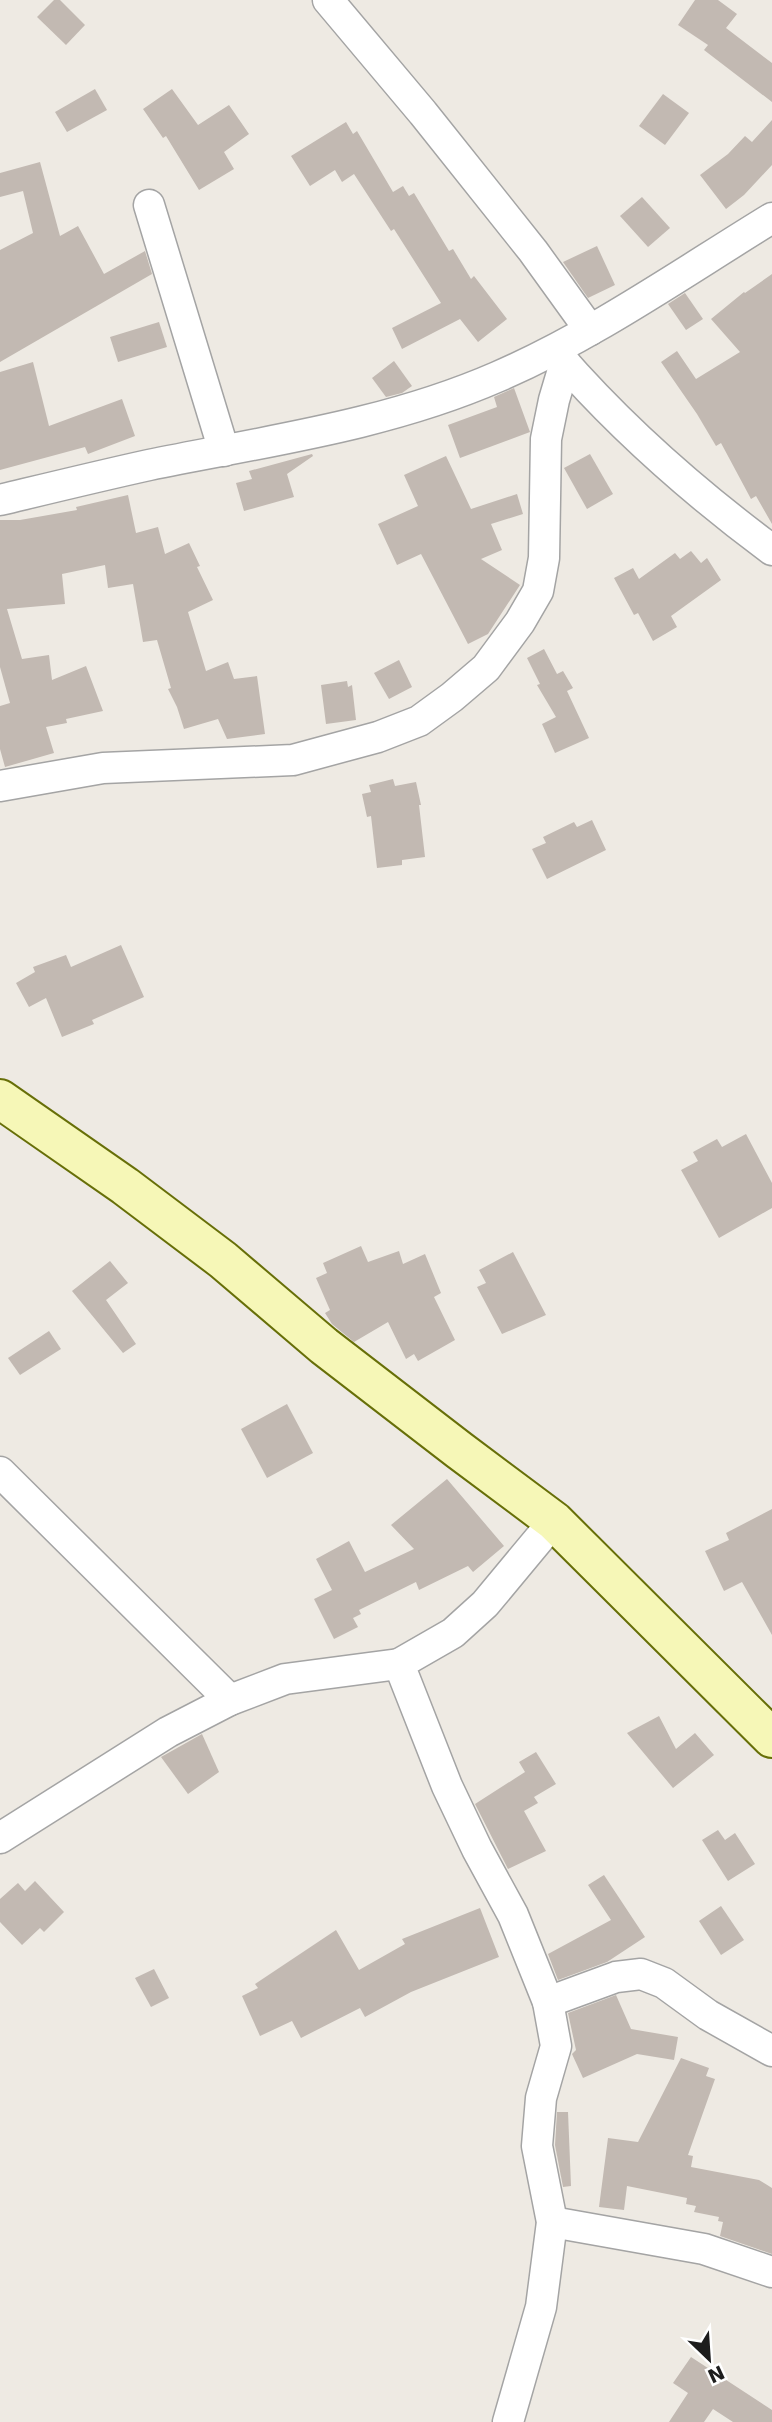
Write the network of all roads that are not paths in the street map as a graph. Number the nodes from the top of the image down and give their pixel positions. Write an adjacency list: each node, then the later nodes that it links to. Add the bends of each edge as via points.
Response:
1 (328, 0): 4 (street, via 423,113)
2 (149, 205): 6 (street)
3 (772, 218): 4 (street)
4 (590, 330): 5 (street)
5 (559, 356): 6 (street, via 415,407); 8 (street, via 673,470); 9 (street, via 546,439 544,558 538,591 486,668 452,697 419,721 293,760 103,768)
6 (224, 451): 7 (street)
7 (0, 500)
8 (772, 550)
9 (0, 786)
10 (3, 1105): 12 (street, via 212,1251 334,1353)
11 (0, 1472): 14 (street)
12 (554, 1521): 13 (street, via 485,1604 453,1633); 15 (street)
13 (399, 1664): 14 (street, via 285,1679); 17 (street, via 447,1786 513,1915)
14 (230, 1700): 16 (street, via 168,1732)
15 (772, 1738)
16 (0, 1838)
17 (548, 2003): 18 (street, via 617,1977 641,1974 664,1983 708,2015); 19 (street, via 556,2046 541,2098 537,2146)
18 (772, 2051)
19 (552, 2222): 20 (street, via 704,2249); 21 (street, via 541,2307)
20 (772, 2272)
21 (508, 2422)

